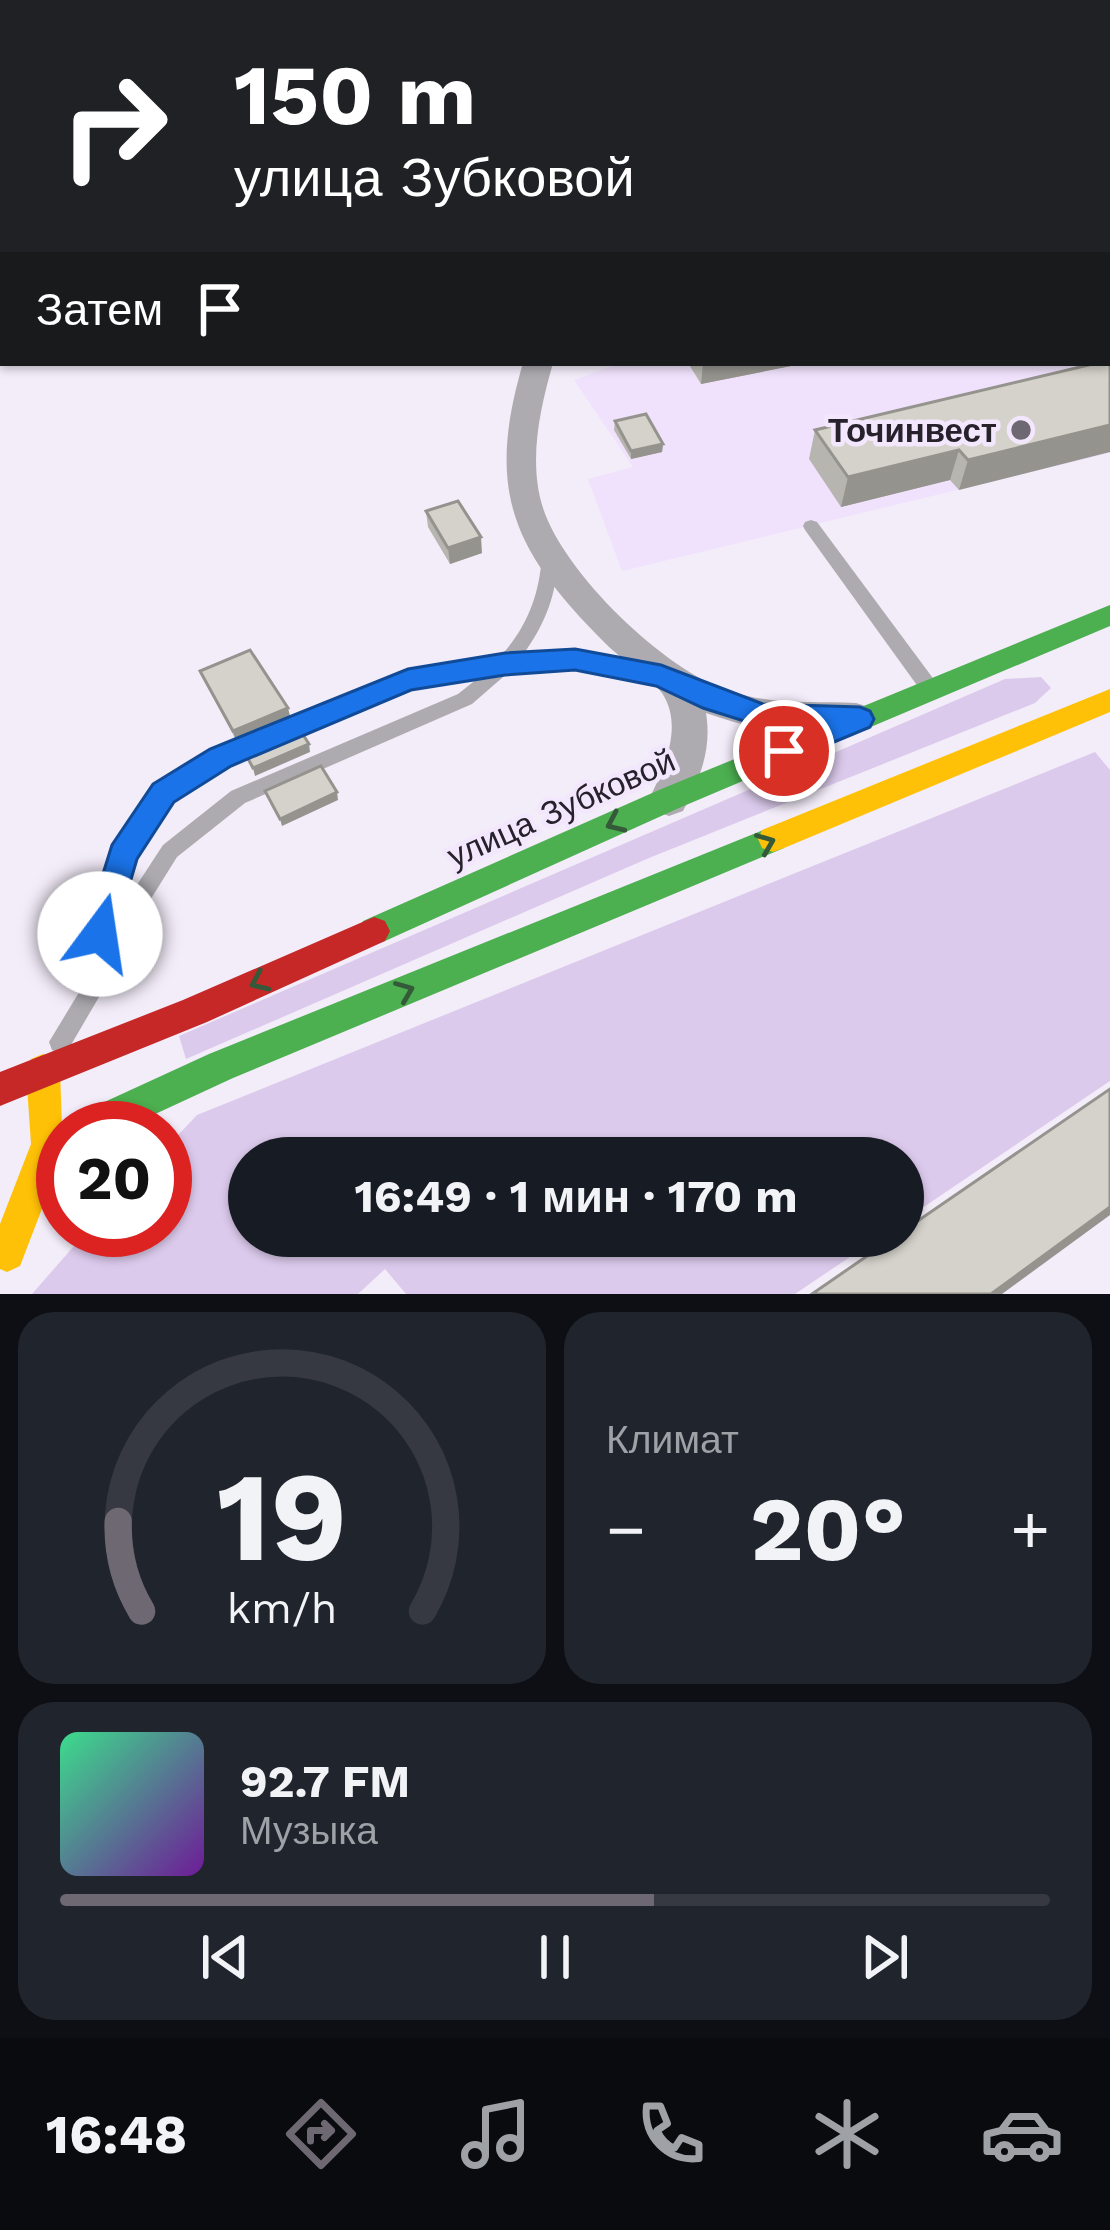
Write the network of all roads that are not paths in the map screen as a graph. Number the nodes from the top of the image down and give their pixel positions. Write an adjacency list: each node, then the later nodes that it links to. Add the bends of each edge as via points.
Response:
1 (537, 366): 3 (street, via 522,416 520,461 526,506)
2 (811, 526): 8 (lane)
3 (550, 556): 6 (lane, via 545,605); 7 (street)
4 (1110, 615): 5 (main road, улица Зубковой)
5 (1030, 650): 8 (main road, улица Зубковой); 10 (main road, via 1088,667 1103,686)
6 (505, 664): 7 (lane, via 575,659); 13 (lane, via 465,699 238,797 170,851); 13 (lane, via 408,680 221,758 164,793 122,854)
7 (676, 684): 11 (street, via 763,716); 12 (street, via 692,725 690,758)
8 (932, 689): 11 (main road, улица Зубковой)
9 (1110, 700): 10 (main road)
10 (1073, 717): 15 (main road, one-way to 10)
11 (860, 719): 12 (main road, улица Зубковой)
12 (669, 799): 14 (main road, улица Зубковой, one-way to 14)
13 (95, 968): 14 (lane, via 88,997)
14 (43, 1071): 16 (main road, улица Зубковой); 17 (main road)
15 (182, 1085): 18 (main road); 19 (main road)
16 (0, 1088)
17 (49, 1101)
18 (146, 1101)
19 (165, 1101)
20 (36, 1150): 21 (main road)
21 (16, 1158)
22 (36, 1186): 24 (main road)
23 (36, 1226): 24 (main road)
24 (3, 1259)

